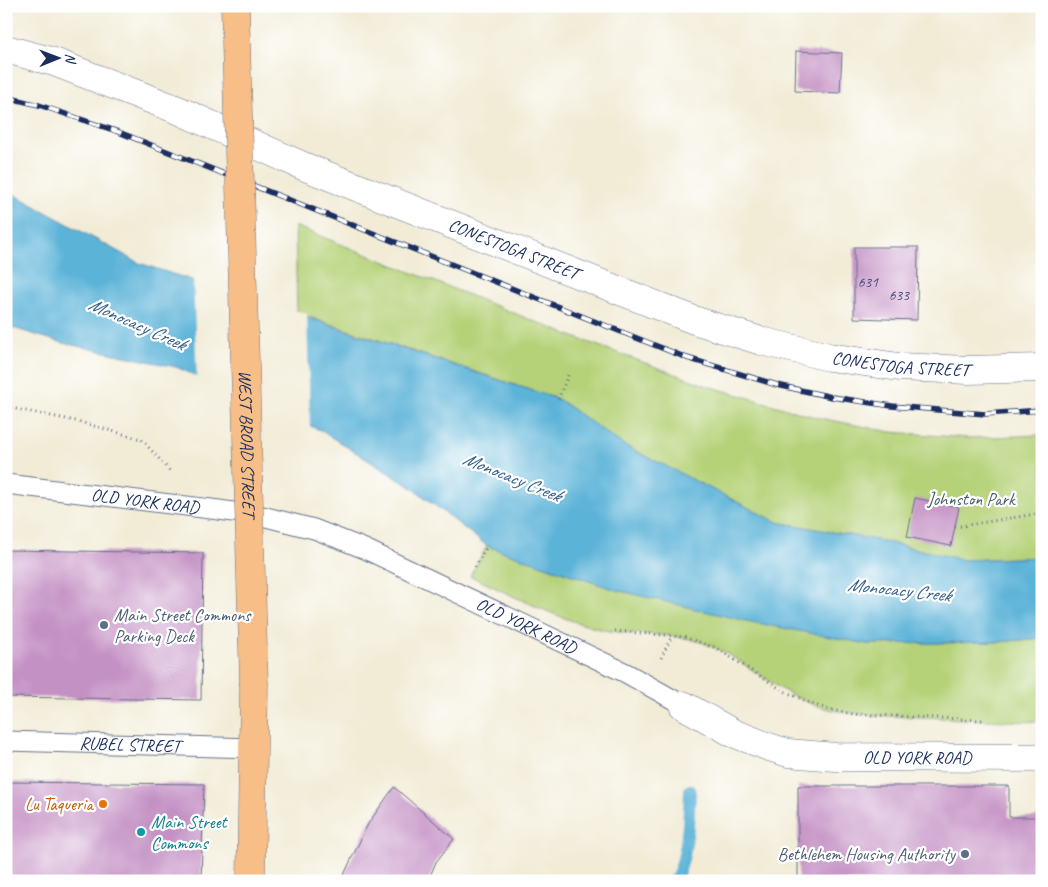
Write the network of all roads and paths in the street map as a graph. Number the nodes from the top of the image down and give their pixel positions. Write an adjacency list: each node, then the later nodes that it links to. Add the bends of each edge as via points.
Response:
1 (235, 6): 13 (main road, WEST BROAD STREET, bridge, via 254,686)
2 (6, 49): 3 (street, CONESTOGA STREET, via 54,62 170,106 303,166 694,320 761,341 829,357 899,367 968,370)
3 (1042, 368)
4 (569, 373): 5 (path)
5 (558, 399)
6 (6, 484): 11 (lane, OLD YORK ROAD, via 228,511 314,529 365,549 626,673)
7 (1042, 514): 8 (path)
8 (955, 527)
9 (487, 546): 10 (path)
10 (474, 569)
11 (683, 705): 14 (street, OLD YORK ROAD, via 749,740 795,754)
12 (6, 742): 13 (lane, RUBEL STREET)
13 (253, 748): 15 (main road, WEST BROAD STREET)
14 (1042, 758)
15 (251, 881)

